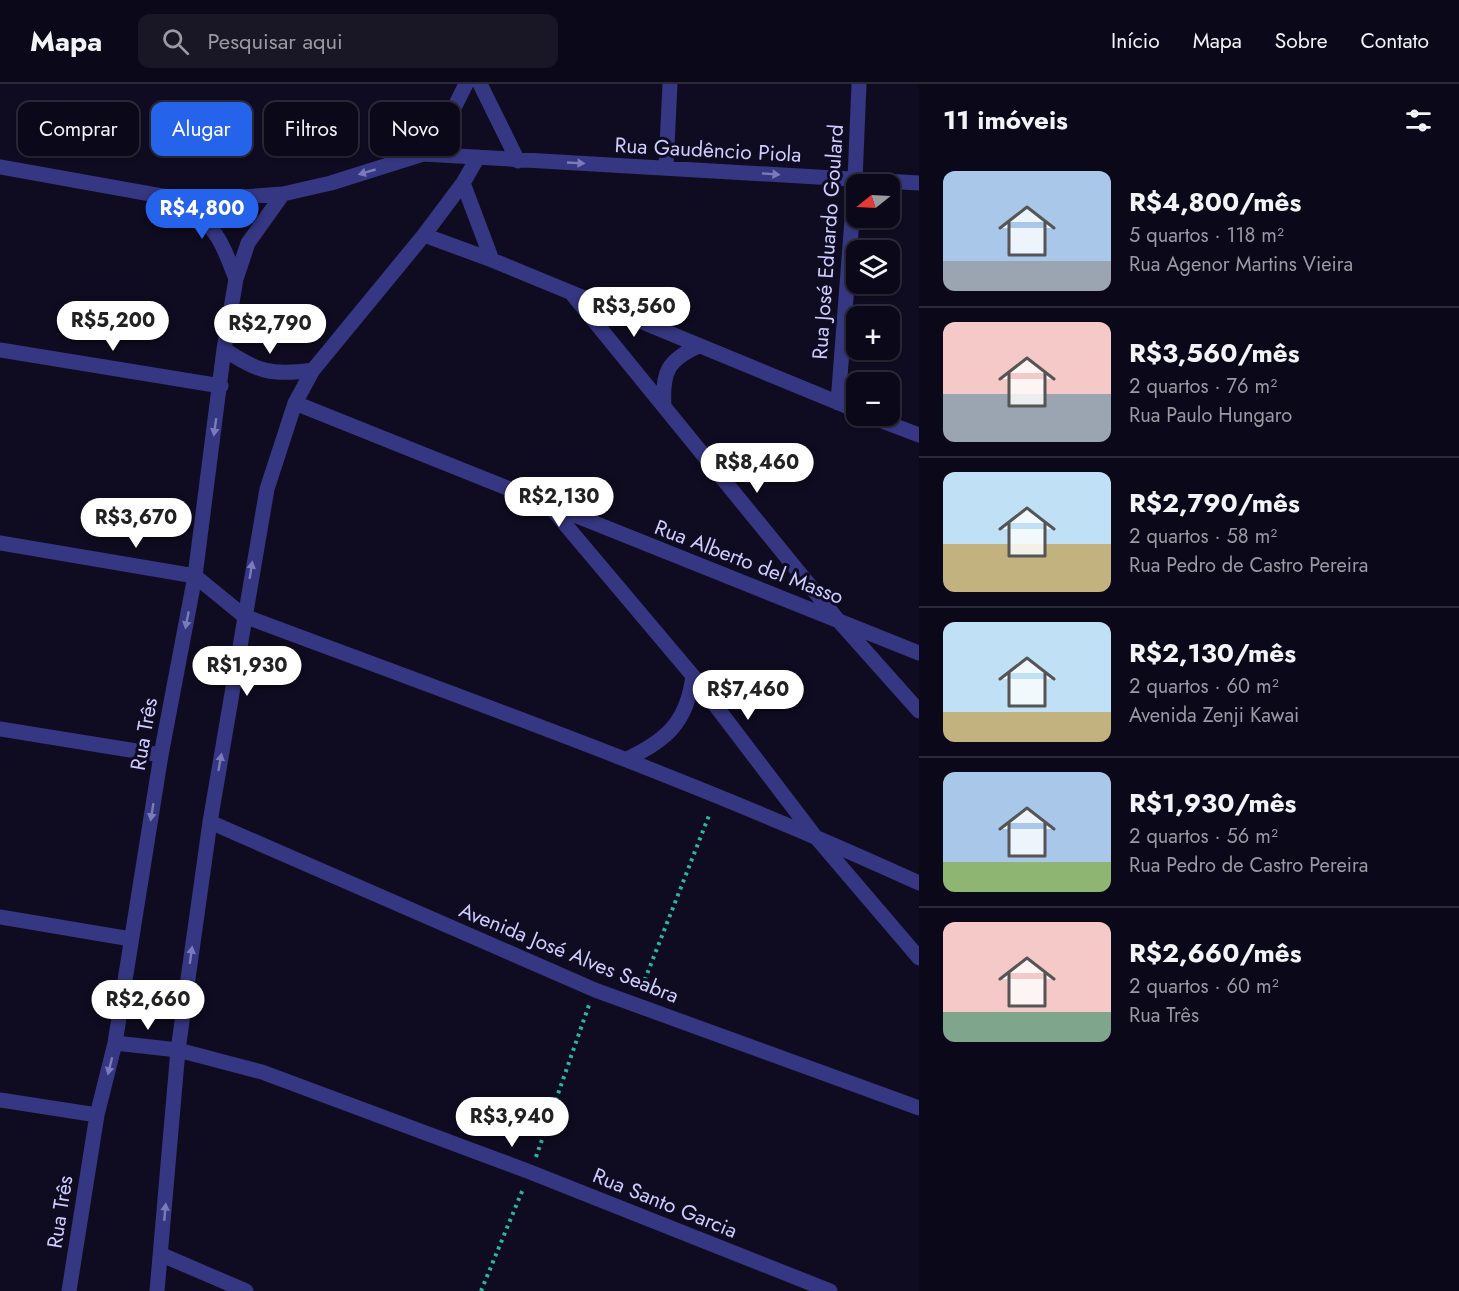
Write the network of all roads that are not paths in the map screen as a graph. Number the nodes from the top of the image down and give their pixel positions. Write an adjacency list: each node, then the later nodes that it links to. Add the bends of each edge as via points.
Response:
1 (466, 84): 5 (street)
2 (480, 84): 9 (street)
3 (669, 84): 11 (street)
4 (859, 84): 12 (street, Rua José Eduardo Goulard)
5 (457, 102)
6 (417, 156): 17 (street, one-way to 17)
7 (460, 156): 8 (street, Rua Gaudêncio Piola)
8 (478, 157): 9 (street, Rua Gaudêncio Piola); 15 (street)
9 (518, 161): 11 (street, Rua Gaudêncio Piola, one-way to 11)
10 (0, 167): 18 (street)
11 (666, 167): 13 (street, Rua Gaudêncio Piola, one-way to 13)
12 (855, 174)
13 (846, 179)
14 (900, 182): 16 (street, Rua Gaudêncio Piola)
15 (463, 183): 20 (street); 21 (street)
16 (919, 183)
17 (283, 194): 18 (street); 22 (street, Rua Três, via 248,243)
18 (173, 198): 22 (street, via 208,222 223,243)
19 (851, 228): 30 (street, Rua José Eduardo Goulard)
20 (424, 235): 21 (street); 27 (street)
21 (492, 260): 23 (street)
22 (236, 279): 25 (street, Rua Três)
23 (573, 295): 24 (street); 31 (street)
24 (699, 346): 30 (street); 31 (street, via 670,366 663,388)
25 (224, 349): 27 (street, via 260,370 292,374); 28 (street, Rua Três)
26 (0, 350): 28 (street)
27 (314, 370): 29 (street)
28 (221, 386): 37 (street, Rua Três, one-way to 37)
29 (295, 403): 35 (street, Rua Alberto del Masso); 38 (street, one-way to 29, via 267,489)
30 (838, 403): 32 (street)
31 (664, 406): 39 (street)
32 (846, 406)
33 (896, 426): 34 (street)
34 (919, 435)
35 (550, 507): 39 (street, Rua Alberto del Masso); 41 (street)
36 (0, 543): 37 (street)
37 (195, 576): 38 (street); 44 (street, Rua Três, one-way to 44)
38 (244, 616): 45 (street); 46 (street, one-way to 38)
39 (837, 619): 40 (street, Rua Alberto del Masso); 42 (street)
40 (919, 652)
41 (693, 676): 45 (street, via 691,697 667,737); 47 (street)
42 (919, 711)
43 (0, 729): 44 (street)
44 (160, 756): 50 (street, Rua Três, one-way to 50)
45 (627, 759): 47 (street)
46 (210, 822): 53 (street, one-way to 46); 55 (street, Avenida José Alves Seabra, via 595,990)
47 (814, 835): 48 (street); 51 (street)
48 (919, 883)
49 (0, 917): 50 (street)
50 (131, 939): 52 (street, Rua Três)
51 (919, 958)
52 (115, 1043): 53 (street, Rua Santo Garcia); 56 (street, Rua Três, one-way to 56)
53 (178, 1050): 57 (street, one-way to 53); 61 (street, Rua Santo Garcia, via 262,1072 530,1172)
54 (0, 1100): 56 (street)
55 (919, 1108)
56 (97, 1115): 58 (street, Rua Três)
57 (162, 1255): 59 (street); 60 (street)
58 (69, 1291)
59 (157, 1291)
60 (246, 1291)
61 (830, 1291)

